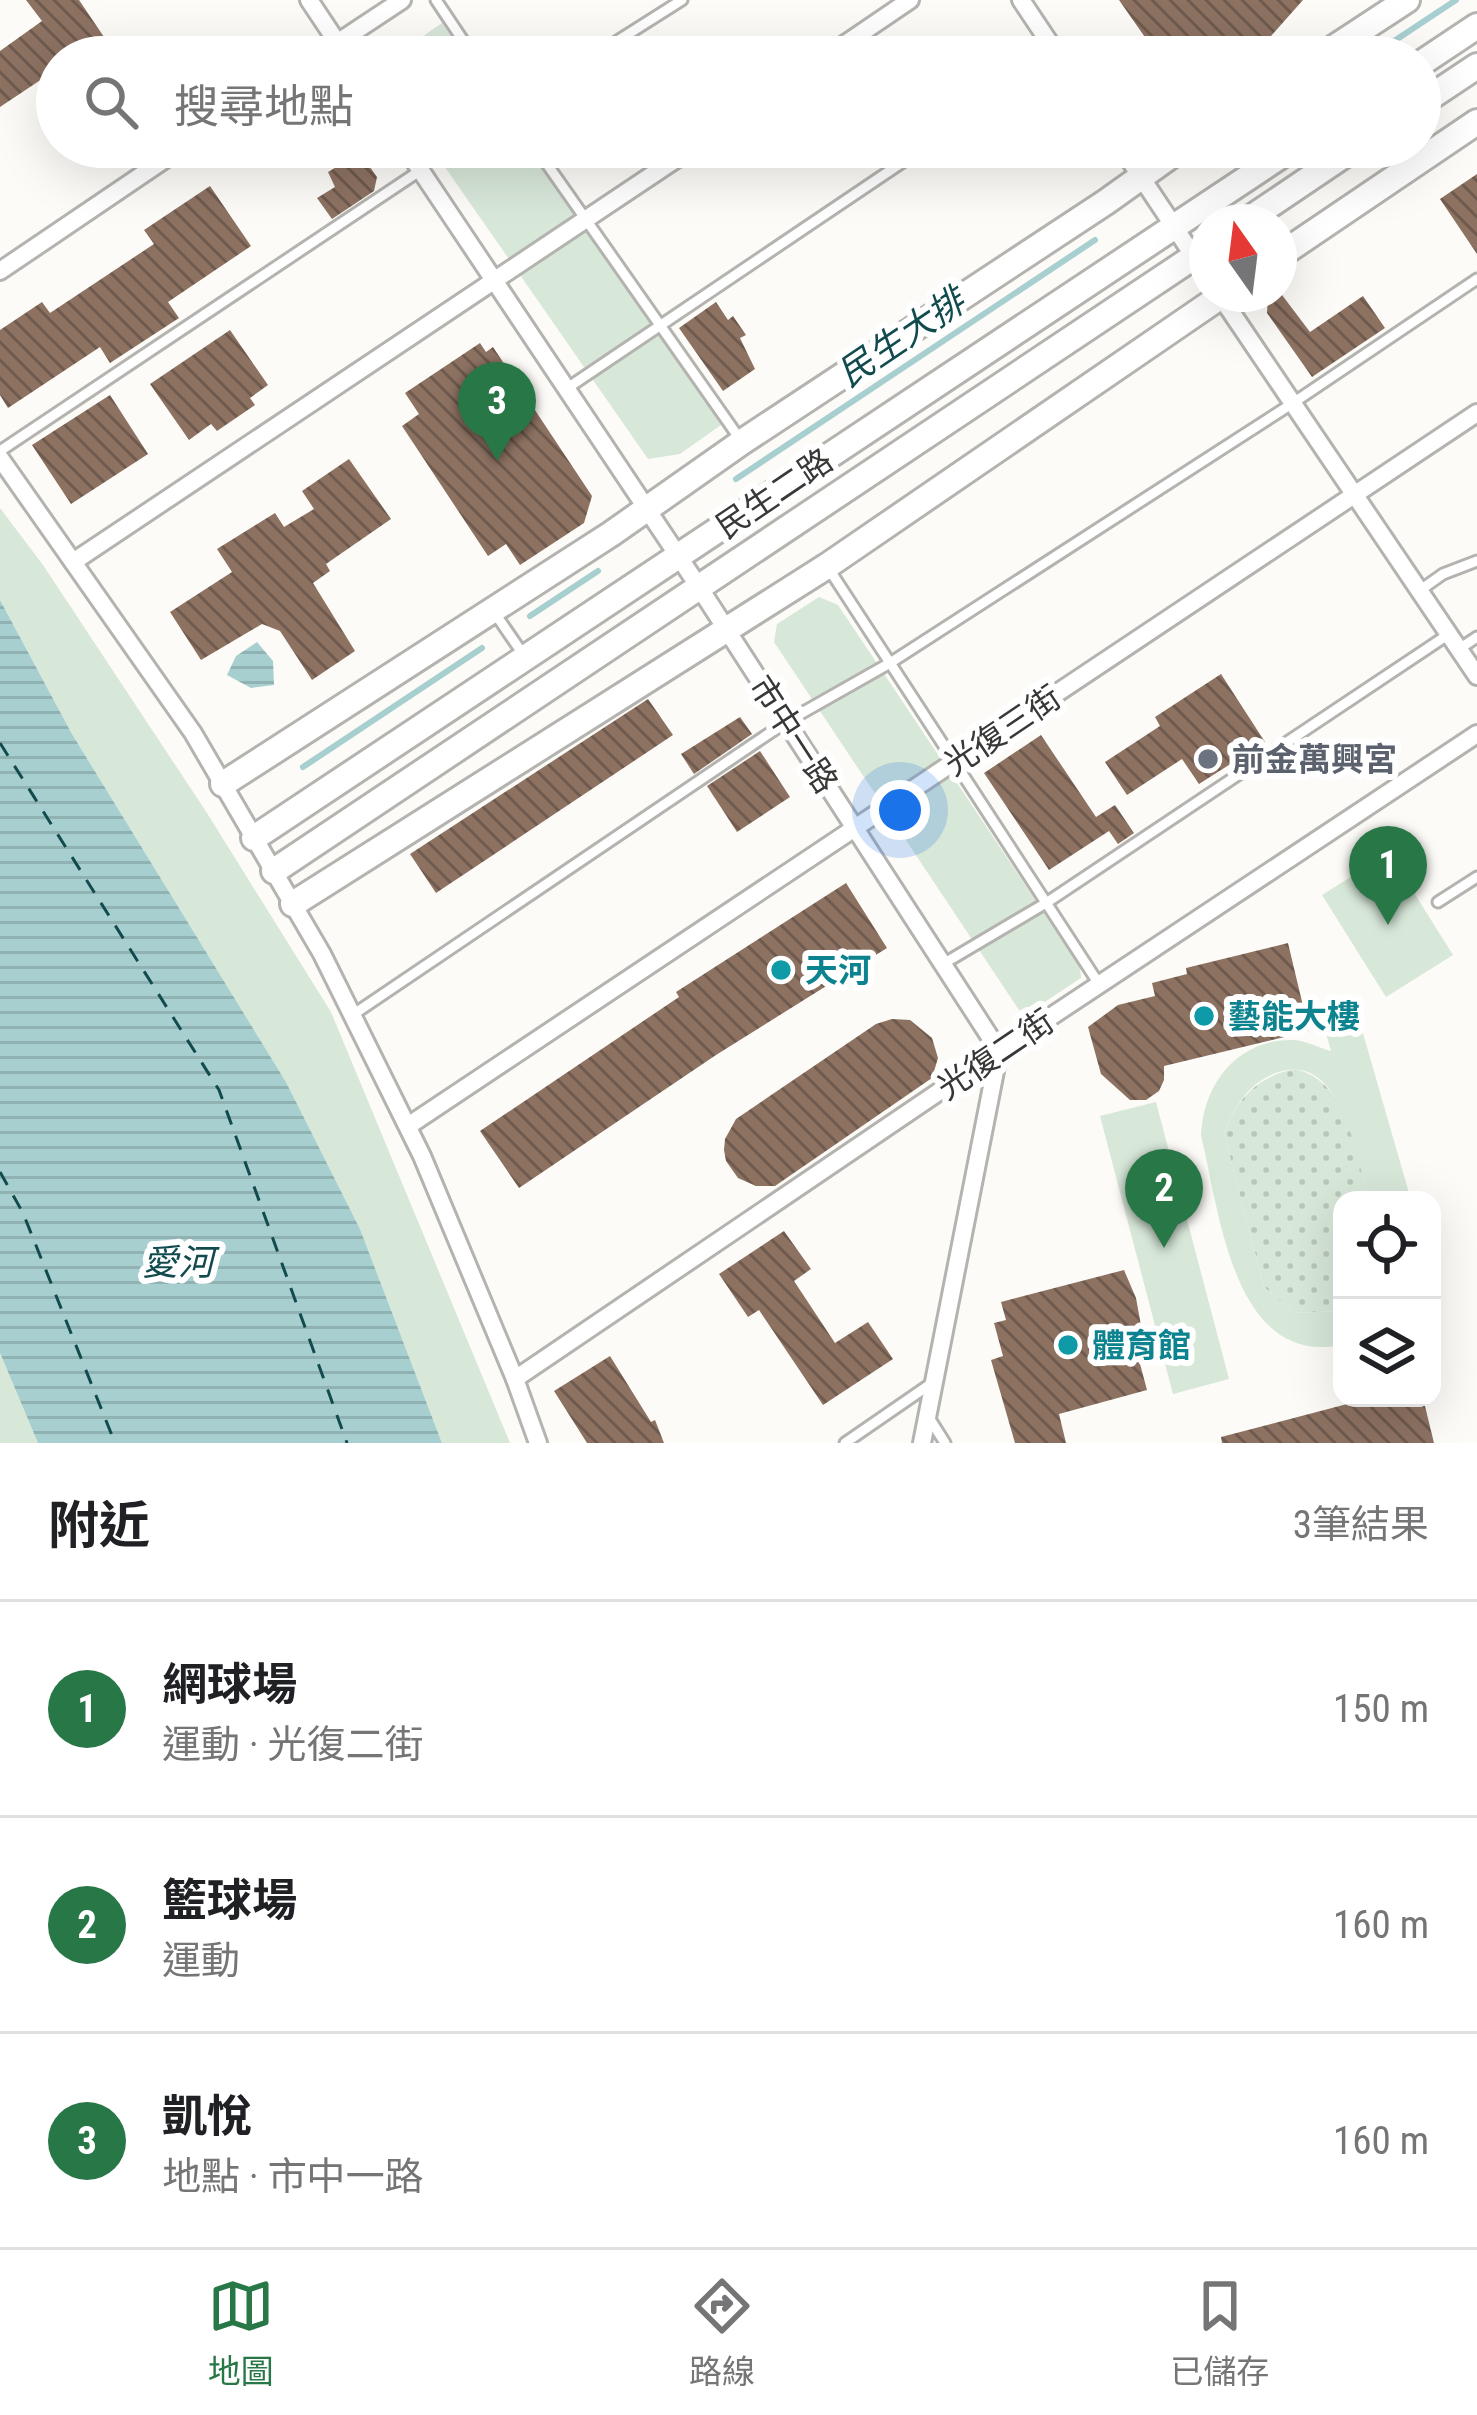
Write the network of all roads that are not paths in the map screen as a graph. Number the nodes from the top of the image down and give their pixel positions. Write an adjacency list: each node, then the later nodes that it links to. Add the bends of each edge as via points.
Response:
1 (309, 0): 9 (street)
2 (402, 0): 10 (street)
3 (436, 0): 11 (lane)
4 (682, 0): 12 (lane)
5 (910, 0): 13 (street)
6 (1021, 0): 14 (street)
7 (1408, 0): 15 (main road)
8 (1477, 26): 16 (main road)
9 (333, 36)
10 (359, 36)
11 (460, 36)
12 (625, 36)
13 (857, 36)
14 (1045, 36)
15 (1352, 36)
16 (1441, 50)
17 (1477, 66): 18 (main road)
18 (1441, 90)
19 (1477, 122): 20 (main road)
20 (1441, 146)
21 (152, 168): 37 (street)
22 (550, 168): 33 (lane)
23 (663, 168): 33 (street)
24 (893, 168): 43 (lane)
25 (1135, 168): 31 (street)
26 (1155, 168): 31 (main road)
27 (1262, 168): 34 (main road, 民生二路)
28 (1325, 168): 32 (main road)
29 (1409, 168): 35 (main road)
30 (419, 169): 39 (street, 市中一路); 48 (lane)
31 (1141, 178): 34 (street); 47 (main road)
32 (1272, 204)
33 (586, 220): 39 (street); 43 (lane)
34 (1174, 226): 36 (street); 51 (main road, 民生二路)
35 (1297, 244)
36 (1189, 247)
37 (0, 271)
38 (1477, 279): 45 (lane)
39 (491, 281): 44 (street, 市中一路); 53 (street)
40 (1189, 292): 55 (main road, 民生二路)
41 (1189, 295): 54 (main road)
42 (1233, 312): 45 (street)
43 (659, 324): 44 (lane); 47 (lane)
44 (565, 390): 50 (street, 市中一路)
45 (1290, 405): 49 (street); 62 (lane)
46 (1477, 413): 49 (street, 光復三街)
47 (742, 442): 50 (main road)
48 (0, 454): 53 (street)
49 (1354, 495): 56 (street); 66 (street, 光復三街)
50 (646, 510): 51 (street, 市中一路); 57 (main road)
51 (678, 557): 55 (street, 市中一路); 61 (main road, 民生二路)
52 (1477, 561): 56 (lane)
53 (73, 562): 67 (street)
54 (827, 566): 58 (main road); 62 (lane)
55 (699, 587): 58 (street, 市中一路); 70 (main road, 民生二路)
56 (1420, 591): 60 (street)
57 (494, 611): 61 (lane); 67 (main road)
58 (726, 631): 64 (street, 市中一路); 74 (main road)
59 (1477, 637): 60 (lane)
60 (1454, 642): 63 (street); 73 (lane)
61 (525, 657): 69 (main road, 民生二路)
62 (890, 663): 64 (lane); 66 (lane)
63 (1477, 676)
64 (786, 722): 68 (street, 市中一路); 77 (lane)
65 (1477, 734): 76 (street, 光復二街)
66 (954, 762): 68 (street, 光復三街); 73 (lane)
67 (223, 784): 69 (street)
68 (855, 828): 75 (street, 市中一路); 79 (street, 光復三街)
69 (254, 838): 70 (street)
70 (274, 872): 74 (street)
71 (1477, 877): 72 (lane)
72 (1438, 902)
73 (1046, 903): 75 (lane); 76 (lane)
74 (293, 904): 77 (street)
75 (943, 964): 78 (street, 市中一路)
76 (1099, 984): 78 (street, 光復二街)
77 (351, 1016): 79 (street)
78 (998, 1051): 80 (street, 光復二街); 81 (street)
79 (408, 1126): 80 (street)
80 (515, 1379): 83 (street)
81 (932, 1383): 82 (street); 84 (lane)
82 (928, 1416): 85 (street); 86 (lane)
83 (538, 1443)
84 (844, 1443)
85 (922, 1443)
86 (945, 1443)

